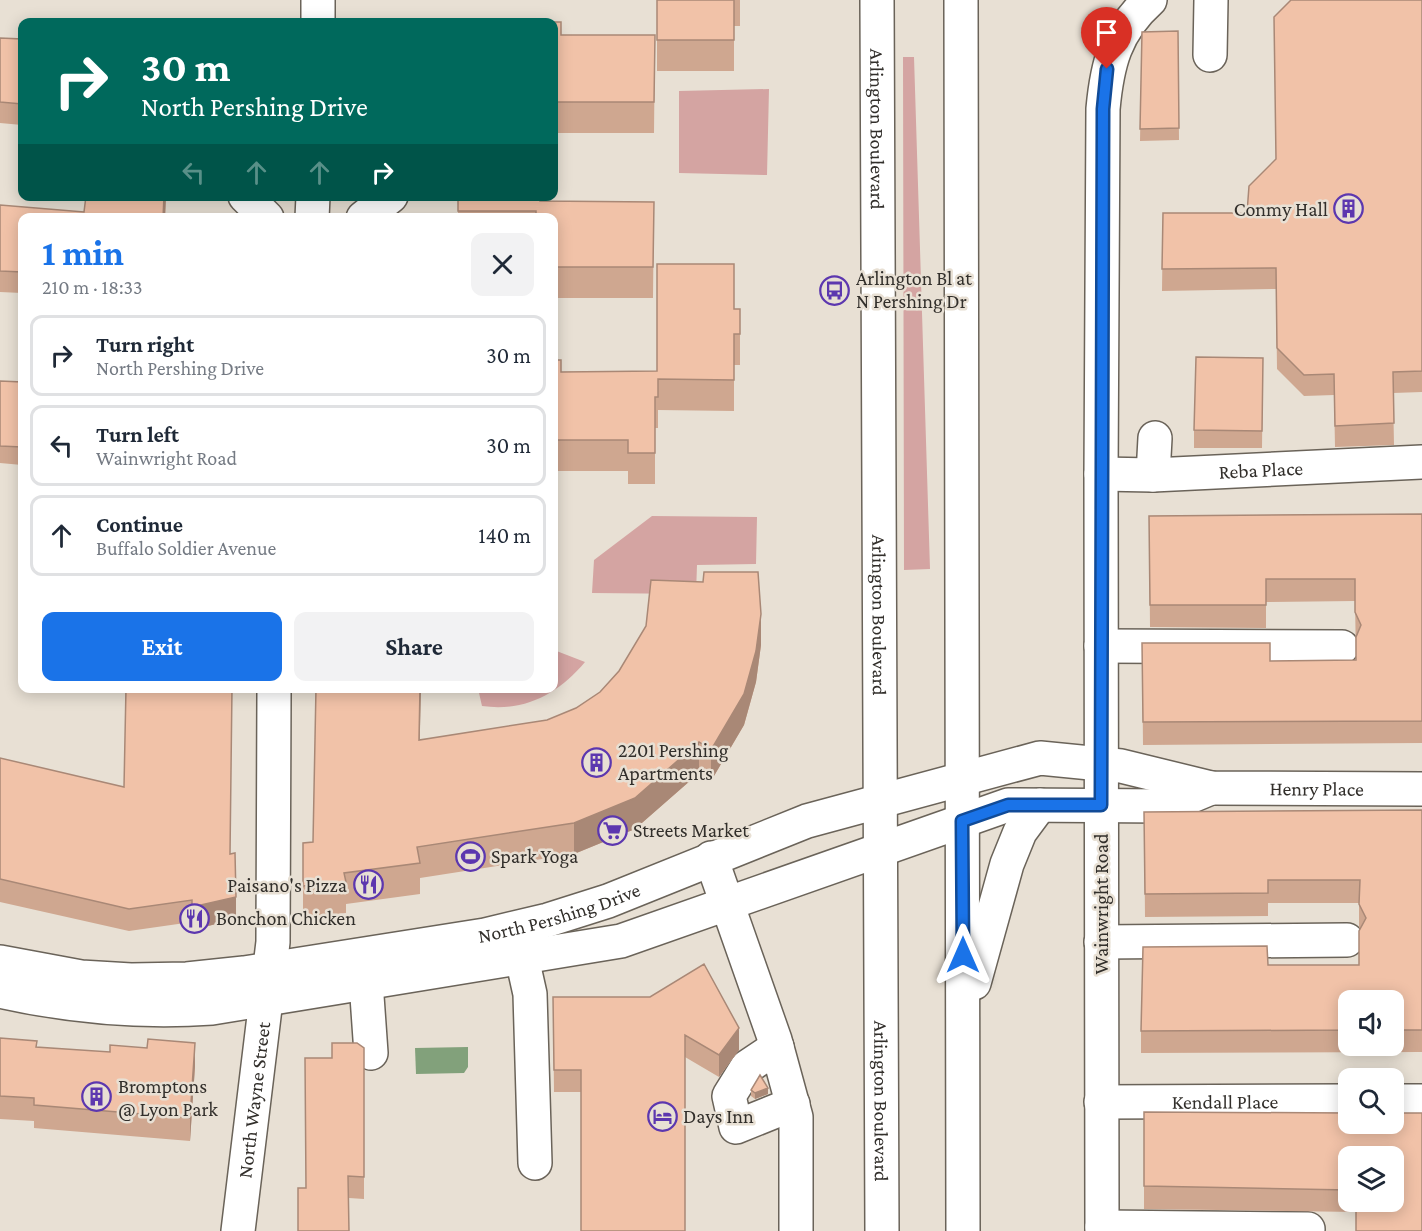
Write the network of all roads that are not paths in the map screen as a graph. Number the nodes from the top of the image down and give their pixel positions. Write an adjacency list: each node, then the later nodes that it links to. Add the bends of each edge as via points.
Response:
1 (318, 0): 6 (main road)
2 (877, 0): 23 (main road, Arlington Boulevard)
3 (961, 0): 20 (main road)
4 (1148, 0): 14 (main road, Wainwright Road, via 1118,42 1107,69 1103,109)
5 (1211, 0): 7 (main road)
6 (318, 18)
7 (1210, 55)
8 (250, 201): 10 (main road)
9 (385, 201): 11 (main road)
10 (262, 213)
11 (369, 213)
12 (1155, 438): 15 (main road)
13 (1422, 462): 15 (main road, Reba Place)
14 (1101, 474): 15 (main road, Reba Place); 16 (main road, Wainwright Road)
15 (1153, 475)
16 (1101, 646): 17 (main road); 19 (main road, Wainwright Road)
17 (1341, 647)
18 (274, 693): 35 (main road, North Wayne Street, via 273,942)
19 (1101, 763): 20 (main road, North Pershing Drive, via 1040,758); 21 (main road, Henry Place); 25 (main road, Wainwright Road)
20 (962, 778): 23 (main road, North Pershing Drive); 26 (main road)
21 (1210, 788): 22 (main road, Henry Place); 25 (main road, Henry Place, via 1168,806)
22 (1422, 789)
23 (879, 801): 27 (main road, Arlington Boulevard); 28 (main road, North Pershing Drive, via 807,821)
24 (1040, 805): 25 (main road, North Pershing Drive); 26 (main road, North Pershing Drive, via 1008,805); 37 (main road, via 1020,832 1007,864)
25 (1101, 805): 31 (main road, Wainwright Road)
26 (962, 821): 27 (main road, North Pershing Drive); 37 (main road)
27 (879, 849): 29 (main road, North Pershing Drive); 50 (main road, Arlington Boulevard)
28 (711, 858): 29 (main road); 35 (main road, North Pershing Drive, via 608,901 548,920)
29 (727, 904): 32 (main road, North Pershing Drive, via 621,941); 38 (main road)
30 (1347, 940): 31 (main road)
31 (1101, 942): 43 (main road, Wainwright Road)
32 (522, 958): 34 (main road, North Pershing Drive); 45 (main road, via 530,994)
33 (0, 962): 35 (main road, North Pershing Drive, via 81,977)
34 (366, 982): 35 (main road, North Pershing Drive); 39 (main road)
35 (268, 984): 36 (main road, North Pershing Drive, via 212,1008 129,1011 75,1006); 48 (main road, North Wayne Street)
36 (0, 991)
37 (963, 1022): 51 (main road)
38 (777, 1047): 44 (main road); 44 (main road, via 747,1067 729,1096 736,1127)
39 (372, 1053)
40 (1338, 1101): 43 (main road, Kendall Place)
41 (1404, 1101): 42 (main road)
42 (1422, 1101)
43 (1101, 1102): 46 (main road, Wainwright Road)
44 (793, 1104): 49 (main road)
45 (535, 1163)
46 (1102, 1229): 47 (main road)
47 (1308, 1229)
48 (238, 1231)
49 (796, 1231)
50 (882, 1231)
51 (963, 1231)

